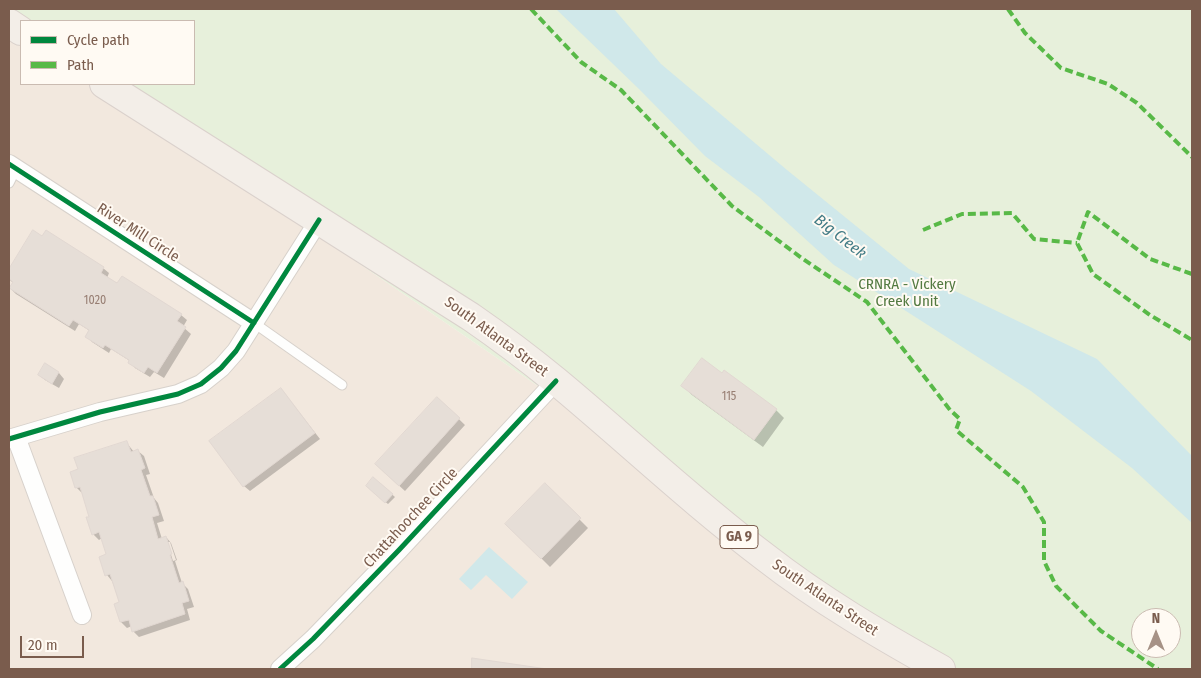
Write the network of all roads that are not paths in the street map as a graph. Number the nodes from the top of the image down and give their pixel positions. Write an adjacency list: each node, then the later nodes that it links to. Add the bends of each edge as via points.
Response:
1 (9, 23): 2 (main road)
2 (20, 30)
3 (106, 85): 5 (main road, South Atlanta Street / GA 9)
4 (11, 172): 6 (street, River Mill Circle)
5 (319, 220): 6 (street); 7 (main road, South Atlanta Street / GA 9, via 471,317)
6 (254, 323): 8 (lane); 9 (street, via 231,357 201,384 178,394 100,412)
7 (556, 381): 11 (street, Chattahoochee Circle, via 399,550); 12 (main road, South Atlanta Street / GA 9, via 765,558 855,620)
8 (342, 385)
9 (13, 438): 10 (street)
10 (82, 615)
11 (280, 669)
12 (941, 669)

